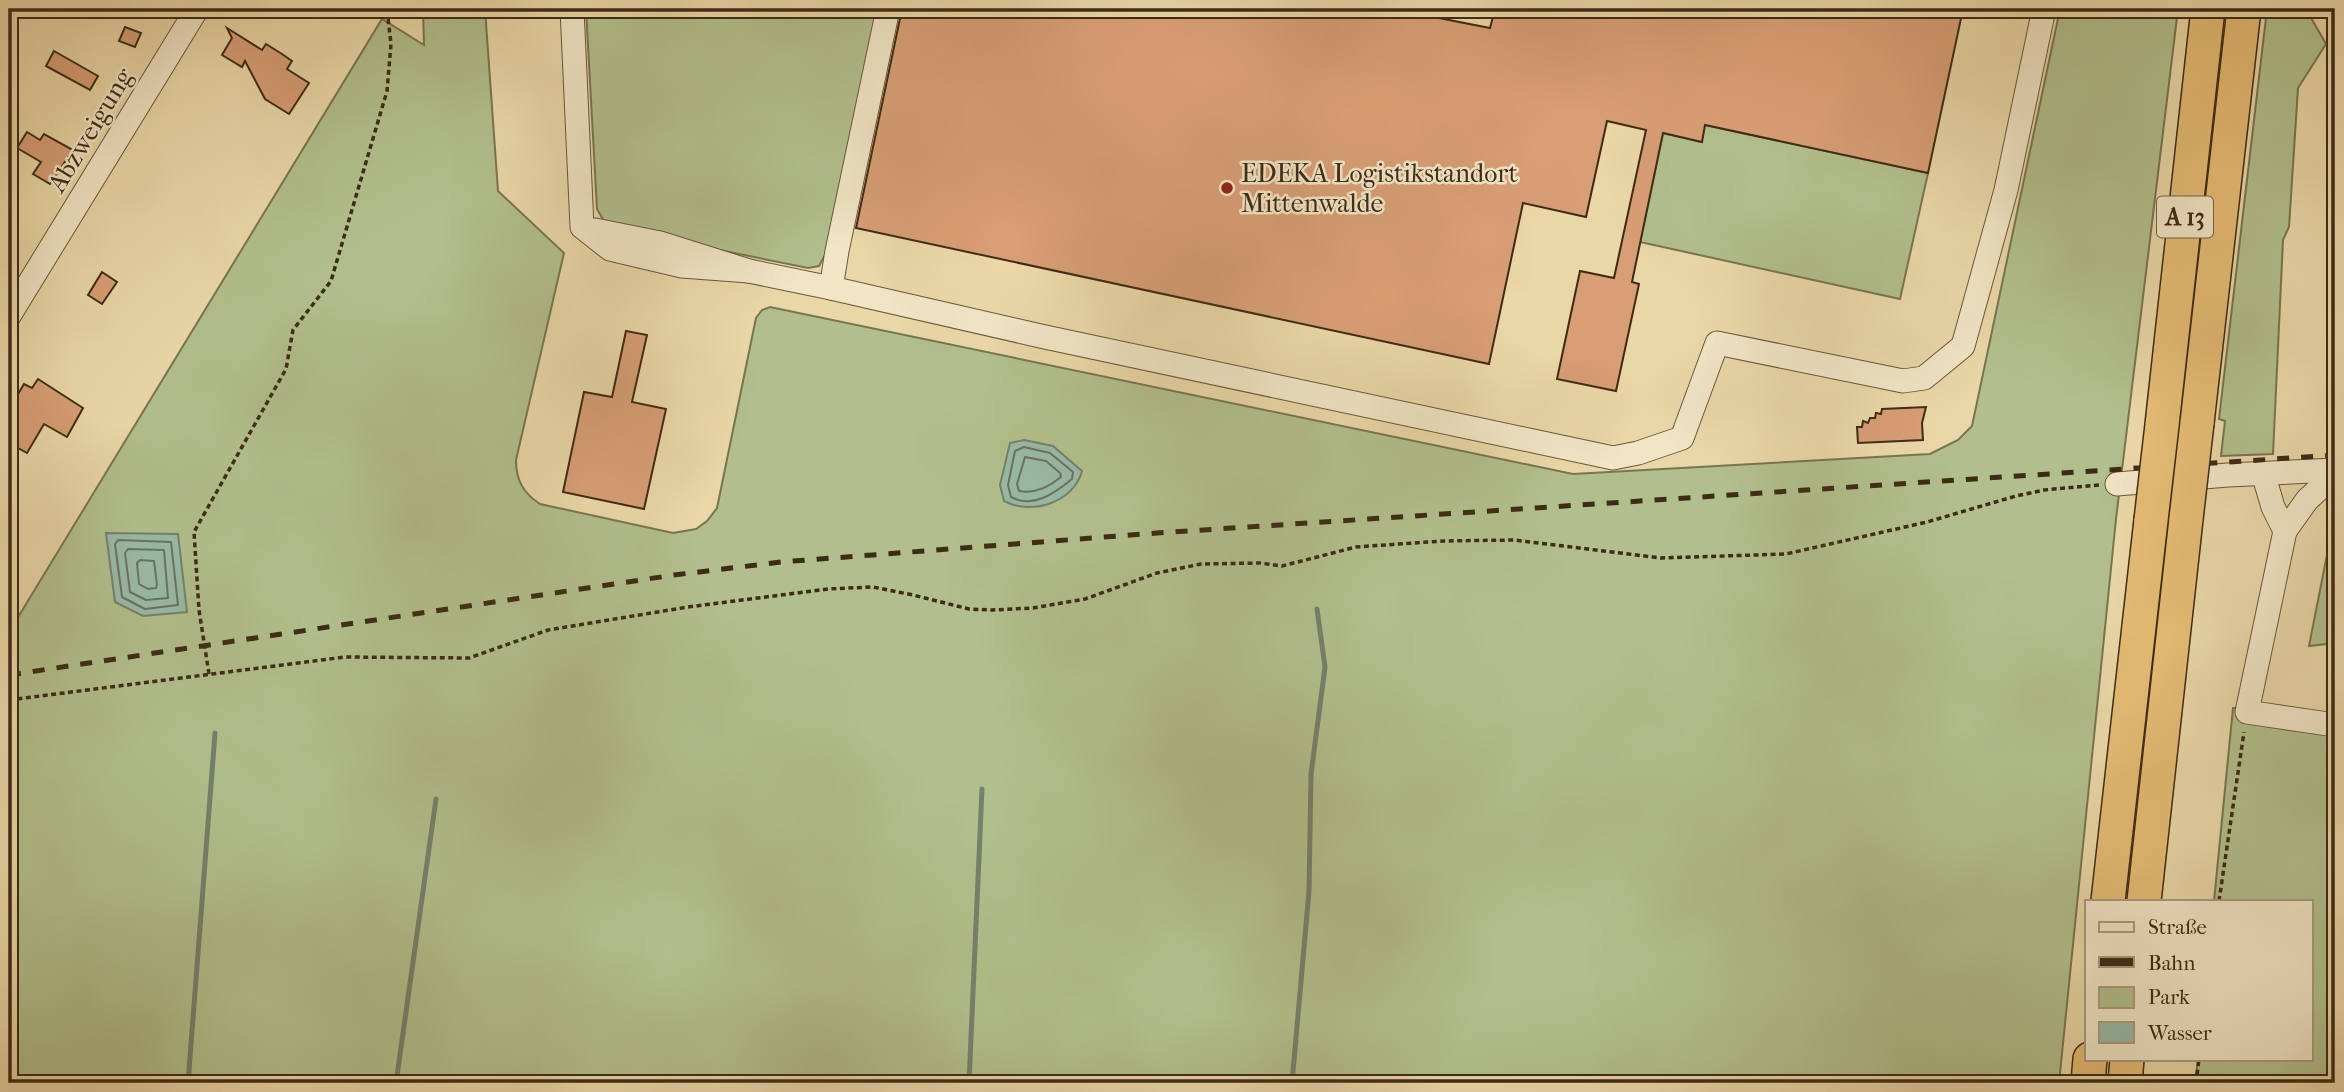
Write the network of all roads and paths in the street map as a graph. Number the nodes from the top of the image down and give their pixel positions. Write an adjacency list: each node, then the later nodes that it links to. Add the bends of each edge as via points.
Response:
1 (197, 9): 9 (street, Abzweigung)
2 (387, 9): 14 (path, via 391,44 387,91 331,281 293,330 286,369 194,532)
3 (572, 9): 8 (street, via 582,228 610,249 682,266 750,271)
4 (888, 9): 8 (street)
5 (2044, 9): 8 (street, via 2006,190 1964,346 1924,378 1903,381 1717,343 1682,438 1637,453 1613,458)
6 (2208, 9): 18 (highway, A 13, bridge)
7 (2244, 9): 19 (highway, A 13, bridge)
8 (831, 288)
9 (9, 316)
10 (2335, 472): 11 (street); 13 (street)
11 (2263, 473): 12 (street); 13 (street)
12 (2117, 484): 14 (path, via 2044,490 1786,554 1661,558 1514,540 1356,547 1282,566 1201,564 1157,573 1085,599 1033,608 969,610 873,587 828,589 548,630 469,658 345,657)
13 (2285, 531): 16 (street)
14 (209, 674): 15 (path)
15 (9, 700)
16 (2247, 712): 17 (street); 20 (path)
17 (2335, 725)
18 (2108, 900)
19 (2144, 900)
20 (2219, 900)
21 (2090, 1060): 24 (highway)
22 (2127, 1060): 25 (highway)
23 (2199, 1060): 26 (path)
24 (2088, 1083)
25 (2124, 1083)
26 (2196, 1083)

